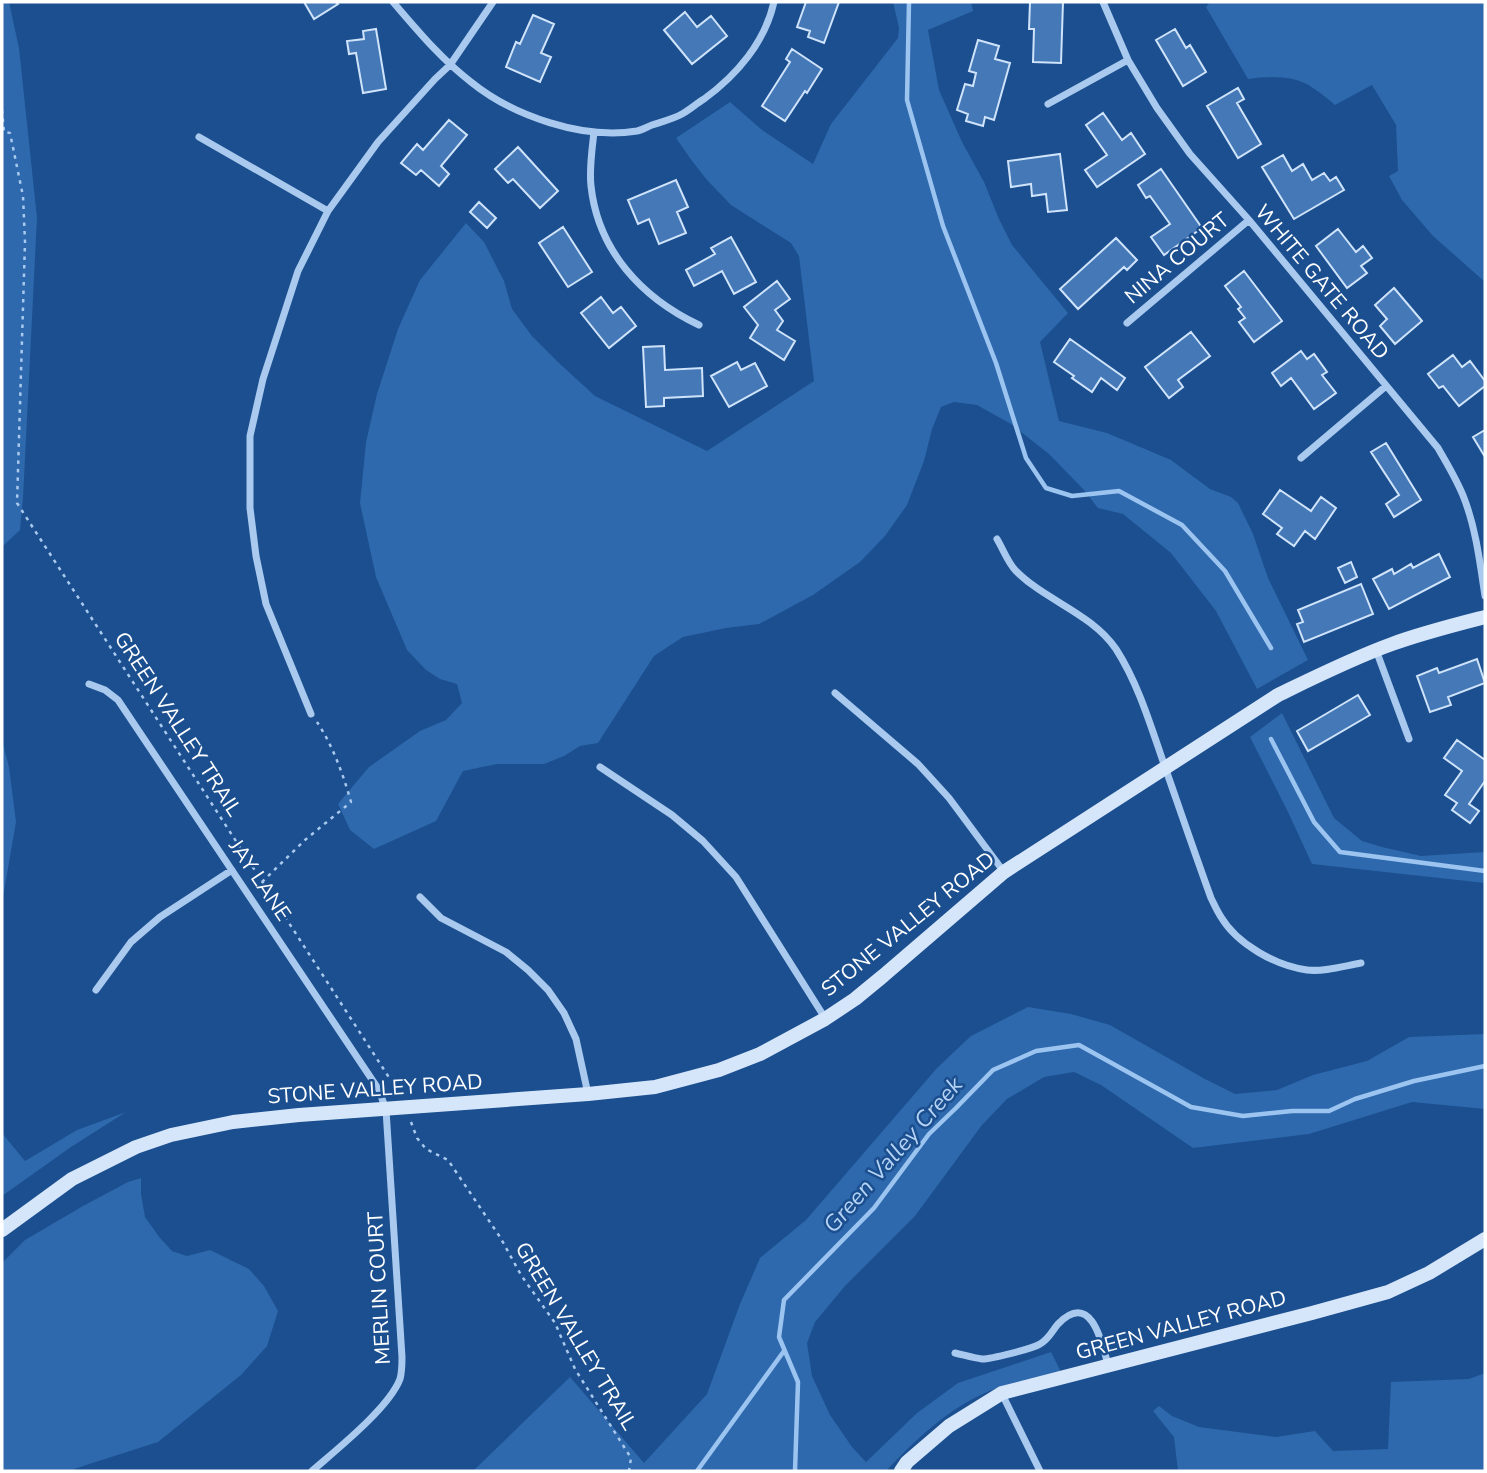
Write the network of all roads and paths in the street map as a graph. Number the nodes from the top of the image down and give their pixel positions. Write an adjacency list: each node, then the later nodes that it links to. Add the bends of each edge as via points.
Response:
1 (393, 2): 6 (street)
2 (493, 2): 6 (street)
3 (774, 2): 9 (street, via 750,56 723,85 681,115 638,131)
4 (1103, 2): 5 (street, WHITE GATE ROAD)
5 (1128, 60): 7 (street); 12 (street, WHITE GATE ROAD, via 1190,154)
6 (450, 65): 9 (street, via 495,99 569,128); 11 (street, via 378,142)
7 (1048, 104)
8 (2, 110): 29 (path, GREEN VALLEY TRAIL, via 23,196 25,242 17,503)
9 (594, 132): 14 (street, via 591,186 598,222 614,253 637,284)
10 (199, 137): 11 (street)
11 (328, 211): 23 (street, via 294,282 250,436 250,508 266,604)
12 (1249, 220): 13 (street, NINA COURT); 15 (street, WHITE GATE ROAD)
13 (1127, 323)
14 (699, 325)
15 (1386, 386): 16 (street); 18 (street, WHITE GATE ROAD, via 1450,469 1474,533)
16 (1301, 457)
17 (997, 539): 26 (street, via 1014,570 1103,633 1116,650 1134,682)
18 (1485, 596)
19 (1485, 617): 20 (street, STONE VALLEY ROAD)
20 (1376, 650): 24 (street); 26 (street, STONE VALLEY ROAD, via 1279,695)
21 (89, 684): 27 (street, JAY LANE, via 118,700)
22 (835, 693): 28 (street, via 918,764)
23 (311, 714): 29 (path, via 342,771 351,802)
24 (1409, 739)
25 (600, 767): 33 (street, via 672,815 736,877)
26 (1165, 767): 28 (street, STONE VALLEY ROAD); 31 (street, via 1211,898 1232,932 1260,953 1307,970)
27 (232, 870): 32 (street, via 160,917 131,942); 36 (street, JAY LANE, via 379,1090)
28 (1004, 872): 33 (street, STONE VALLEY ROAD, via 883,976)
29 (262, 882): 35 (path, GREEN VALLEY TRAIL, via 397,1086)
30 (420, 897): 34 (street, via 441,918 506,952 548,990 576,1039)
31 (1361, 963)
32 (96, 990)
33 (825, 1019): 34 (street, STONE VALLEY ROAD, via 719,1070 656,1087)
34 (588, 1094): 35 (street, STONE VALLEY ROAD)
35 (406, 1108): 36 (street, STONE VALLEY ROAD); 43 (path, GREEN VALLEY TRAIL, via 417,1138 426,1149 448,1160 555,1323 575,1369 631,1458)
36 (386, 1110): 37 (street, STONE VALLEY ROAD, via 233,1122 171,1135 72,1179); 42 (street, MERLIN COURT, via 401,1377 382,1407)
37 (2, 1230)
38 (1485, 1238): 40 (street, GREEN VALLEY ROAD, via 1388,1292)
39 (955, 1353): 40 (street, via 984,1359 1033,1347 1064,1319 1082,1313 1096,1329)
40 (1108, 1366): 41 (street, GREEN VALLEY ROAD)
41 (1002, 1393): 44 (street, GREEN VALLEY ROAD, via 949,1426); 45 (street)
42 (312, 1471)
43 (629, 1471)
44 (901, 1471)
45 (1040, 1471)

